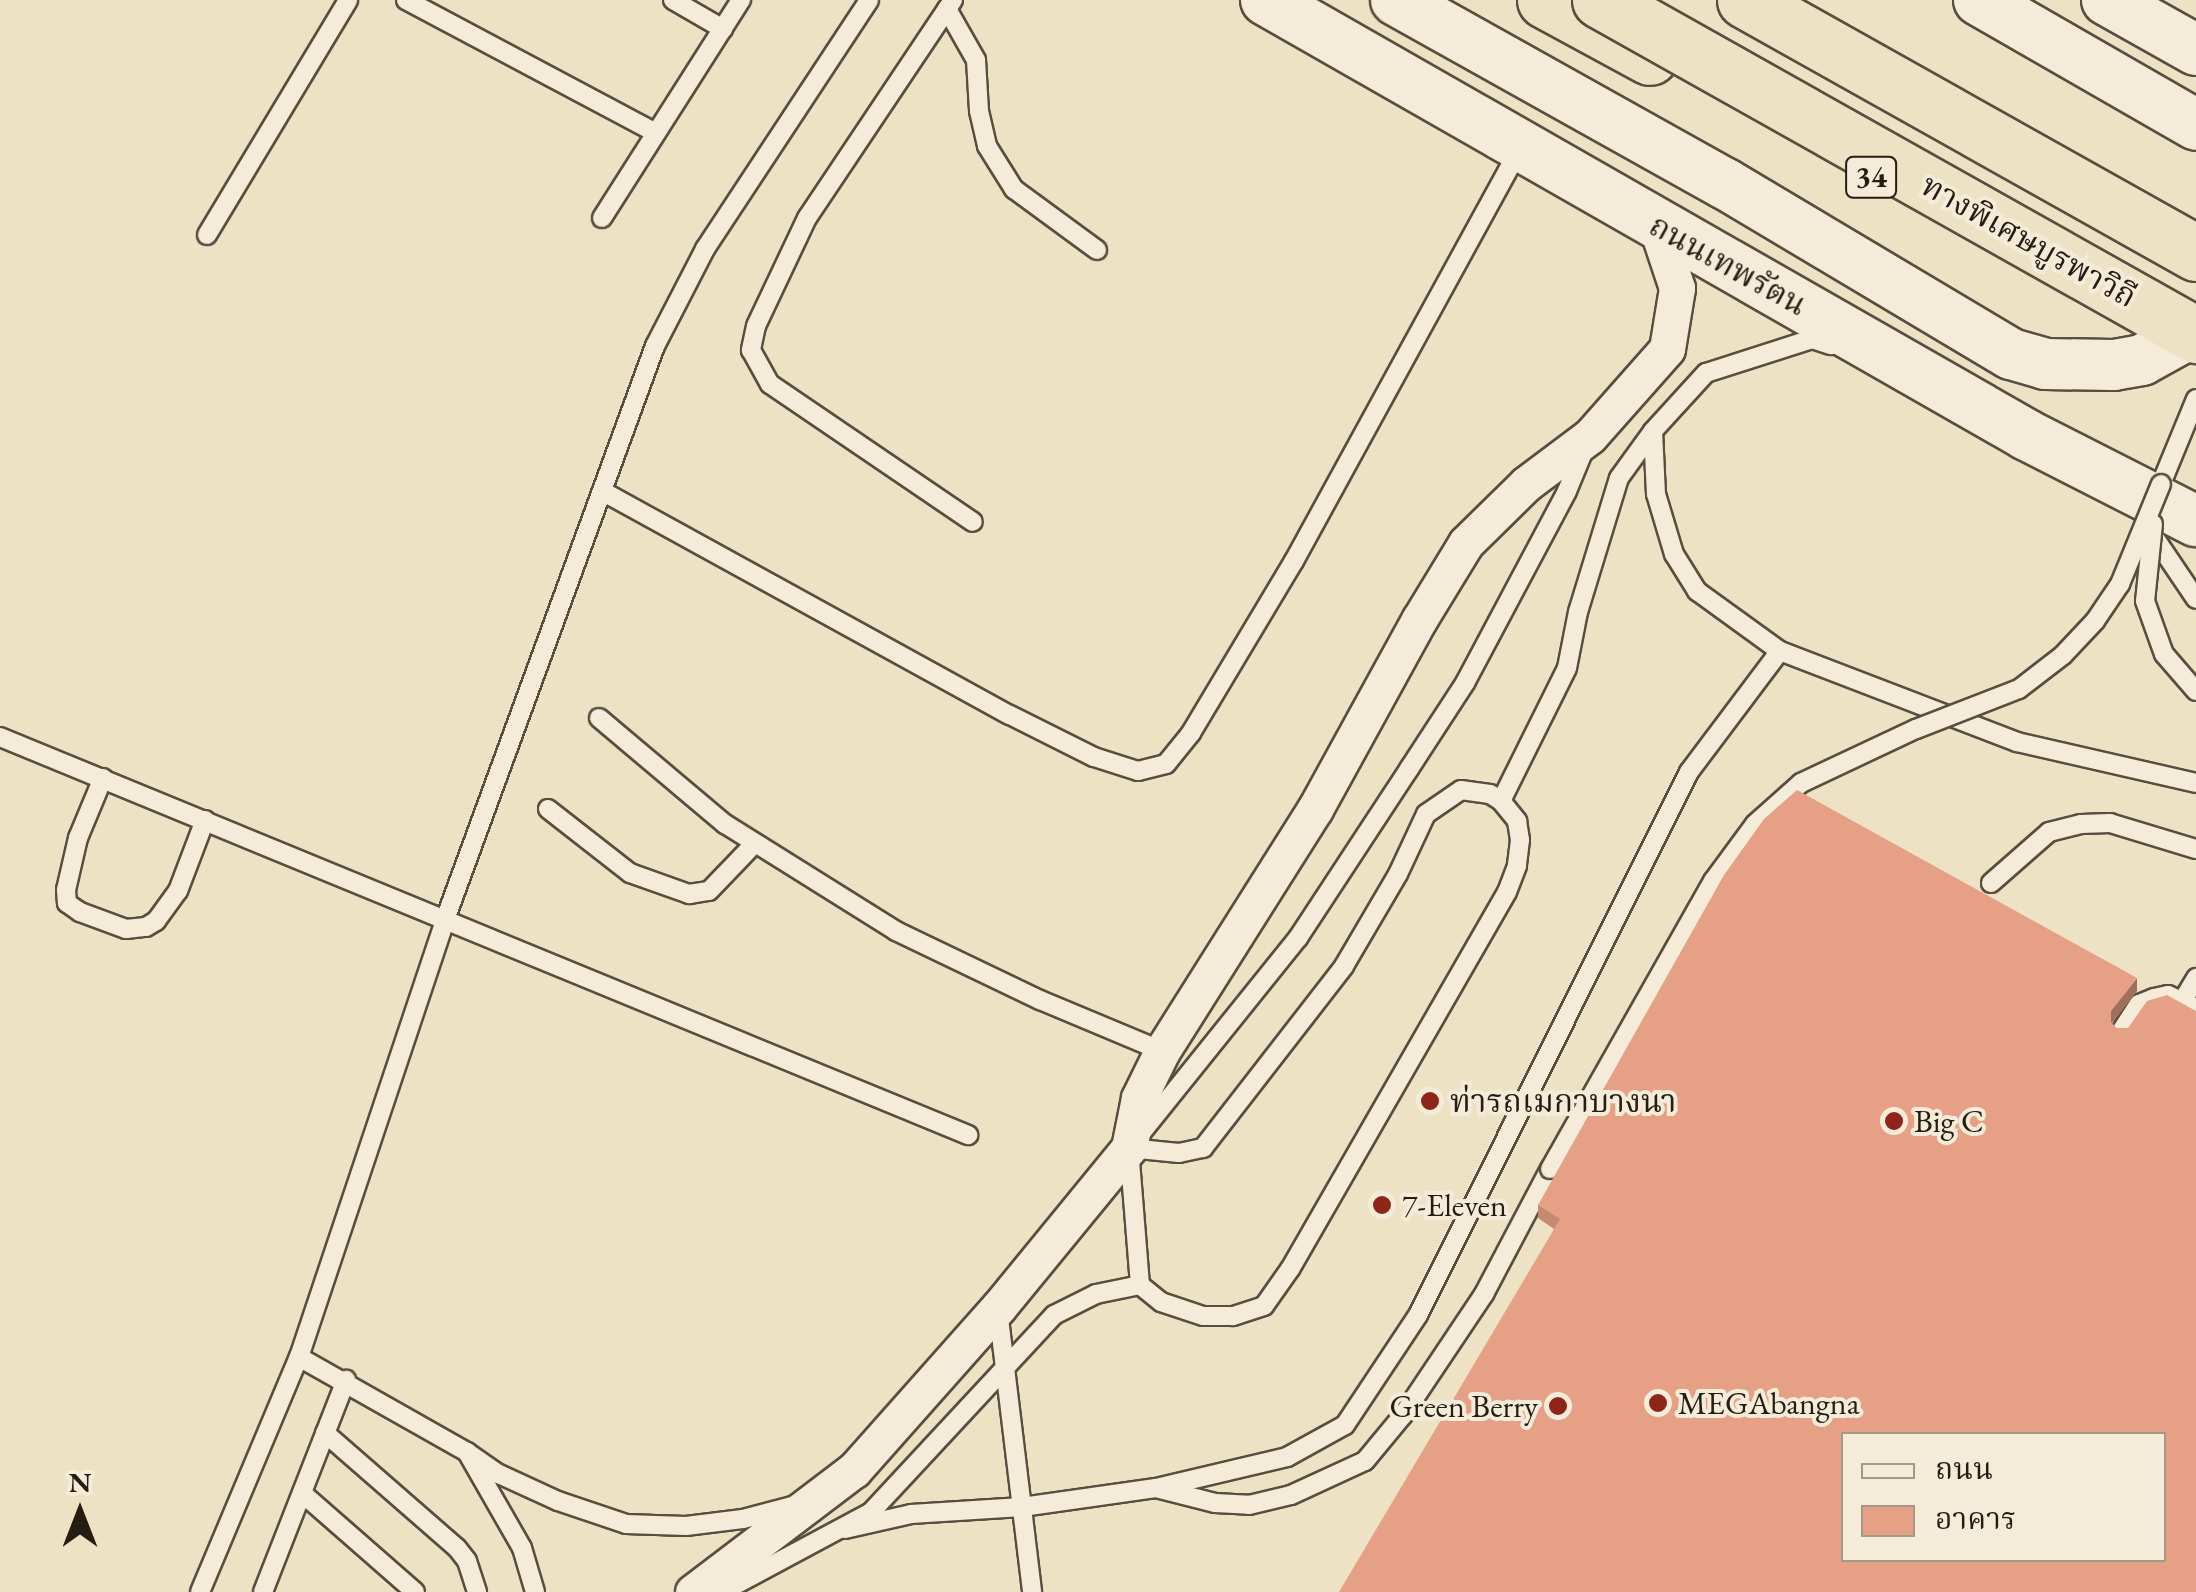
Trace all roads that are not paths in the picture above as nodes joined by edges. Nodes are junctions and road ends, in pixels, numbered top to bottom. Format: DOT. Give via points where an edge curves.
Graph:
graph roads {
  1 [pos="348,0"];
  2 [pos="406,0"];
  3 [pos="673,0"];
  4 [pos="741,0"];
  5 [pos="869,0"];
  6 [pos="1266,0"];
  7 [pos="1396,0"];
  8 [pos="1545,0"];
  9 [pos="1600,0"];
  10 [pos="1745,0"];
  11 [pos="1798,0"];
  12 [pos="1979,0"];
  13 [pos="2106,0"];
  14 [pos="950,5"];
  15 [pos="722,29"];
  16 [pos="2196,50"];
  17 [pos="2196,125"];
  18 [pos="656,133"];
  19 [pos="1521,148"];
  20 [pos="602,218"];
  21 [pos="2196,222"];
  22 [pos="1656,225"];
  23 [pos="207,235"];
  24 [pos="1097,250"];
  25 [pos="2196,253"];
  26 [pos="2196,332"];
  27 [pos="2196,357"];
  28 [pos="1913,367"];
  29 [pos="2196,399"];
  30 [pos="1653,430"];
  31 [pos="1590,436"];
  32 [pos="2137,483"];
  33 [pos="602,491"];
  34 [pos="2196,521"];
  35 [pos="973,522"];
  36 [pos="2196,600"];
  37 [pos="1780,651"];
  38 [pos="2196,690"];
  39 [pos="598,718"];
  40 [pos="0,737"];
  41 [pos="103,778"];
  42 [pos="2196,784"];
  43 [pos="1501,801"];
  44 [pos="548,808"];
  45 [pos="205,820"];
  46 [pos="755,843"];
  47 [pos="2196,848"];
  48 [pos="1990,883"];
  49 [pos="446,917"];
  50 [pos="2196,978"];
  51 [pos="2189,1004"];
  52 [pos="2122,1030"];
  53 [pos="1162,1051"];
  54 [pos="968,1135"];
  55 [pos="1129,1148"];
  56 [pos="1140,1285"];
  57 [pos="998,1308"];
  58 [pos="298,1357"];
  59 [pos="1005,1364"];
  60 [pos="346,1380"];
  61 [pos="325,1434"];
  62 [pos="467,1452"];
  63 [pos="1156,1488"];
  64 [pos="302,1494"];
  65 [pos="821,1497"];
  66 [pos="1022,1507"];
  67 [pos="846,1529"];
  68 [pos="270,1589"];
  69 [pos="200,1592"];
  70 [pos="415,1592"];
  71 [pos="477,1592"];
  72 [pos="536,1592"];
  73 [pos="693,1592"];
  74 [pos="722,1592"];
  75 [pos="1032,1592"];
  1 -- 23 [label="lane"];
  2 -- 18 [label="lane"];
  3 -- 15 [label="lane"];
  4 -- 15 [label="lane"];
  5 -- 33 [label="lane" via="705,249 655,346"];
  6 -- 19 [label="main road, ถนนเทพรัตน"];
  7 -- 26 [label="main road, bridge" via="1724,182 2011,354 2045,364 2114,366 2142,360"];
  8 -- 27 [label="highway, 34"];
  9 -- 26 [label="highway, ทางพิเศษบูรพาวิถี, bridge"];
  10 -- 25 [label="highway"];
  11 -- 21 [label="highway"];
  12 -- 17 [label="main road"];
  13 -- 16 [label="main road"];
  14 -- 24 [label="lane" via="976,60 987,146 1014,189"];
  14 -- 35 [label="lane" via="807,218 751,350 770,384"];
  15 -- 18 [label="lane"];
  18 -- 20 [label="lane"];
  19 -- 22 [label="main road, ถนนเทพรัตน"];
  19 -- 33 [label="lane" via="1294,561 1166,764 1138,771 1094,756"];
  22 -- 28 [label="main road, ถนนเทพรัตน"];
  22 -- 31 [label="street" via="1677,288 1667,349"];
  28 -- 30 [label="lane" via="1812,340 1706,373"];
  28 -- 32 [label="main road, ถนนเทพรัตน"];
  29 -- 32 [label="lane"];
  30 -- 37 [label="lane" via="1656,494 1674,554 1697,591"];
  30 -- 43 [label="lane" via="1619,478 1566,668"];
  31 -- 53 [label="street" via="1526,484 1466,543 1315,808"];
  31 -- 55 [label="lane" via="1465,683 1298,938"];
  32 -- 34 [label="main road, ถนนเทพรัตน"];
  32 -- 36 [label="lane"];
  32 -- 38 [label="lane, bridge" via="2145,601 2164,654"];
  32 -- 63 [label="lane, bridge" via="2120,584 2063,655 2019,689 1801,782 1755,824 1713,881 1484,1294 1403,1415 1364,1460 1291,1495 1250,1505"];
  33 -- 49 [label="lane"];
  37 -- 42 [label="lane" via="2017,742"];
  37 -- 63 [label="lane" via="1690,772 1418,1314 1345,1426 1287,1457"];
  39 -- 46 [label="lane"];
  40 -- 41 [label="lane"];
  41 -- 45 [label="lane"];
  41 -- 45 [label="lane" via="66,890 67,902 80,912 126,928 156,921 178,891"];
  43 -- 55 [label="lane" via="1462,790 1426,814 1344,966 1203,1148"];
  43 -- 56 [label="lane" via="1517,821 1520,840 1507,892 1264,1306 1204,1316 1162,1302"];
  44 -- 46 [label="lane" via="630,873 689,894 709,891"];
  45 -- 49 [label="lane"];
  46 -- 53 [label="lane" via="896,931"];
  47 -- 48 [label="lane" via="2110,823 2081,824 2049,832"];
  49 -- 54 [label="lane"];
  49 -- 58 [label="lane"];
  50 -- 51 [label="lane"];
  51 -- 52 [label="lane" via="2168,995 2139,1004"];
  53 -- 55 [label="street" via="1139,1098"];
  55 -- 56 [label="lane"];
  55 -- 57 [label="street"];
  56 -- 59 [label="lane" via="1096,1294 1054,1314"];
  57 -- 59 [label="lane"];
  57 -- 65 [label="street" via="878,1444"];
  58 -- 60 [label="lane"];
  58 -- 69 [label="lane"];
  59 -- 66 [label="lane"];
  59 -- 67 [label="lane" via="892,1494"];
  60 -- 61 [label="lane"];
  60 -- 62 [label="lane"];
  61 -- 64 [label="lane"];
  61 -- 71 [label="lane" via="458,1548"];
  62 -- 65 [label="lane" via="558,1501 626,1524 743,1520"];
  62 -- 72 [label="lane" via="522,1548"];
  63 -- 66 [label="lane"];
  64 -- 68 [label="lane"];
  64 -- 70 [label="lane"];
  65 -- 73 [label="street"];
  66 -- 67 [label="lane" via="911,1514"];
  66 -- 75 [label="lane"];
  67 -- 74 [label="lane"];
}
